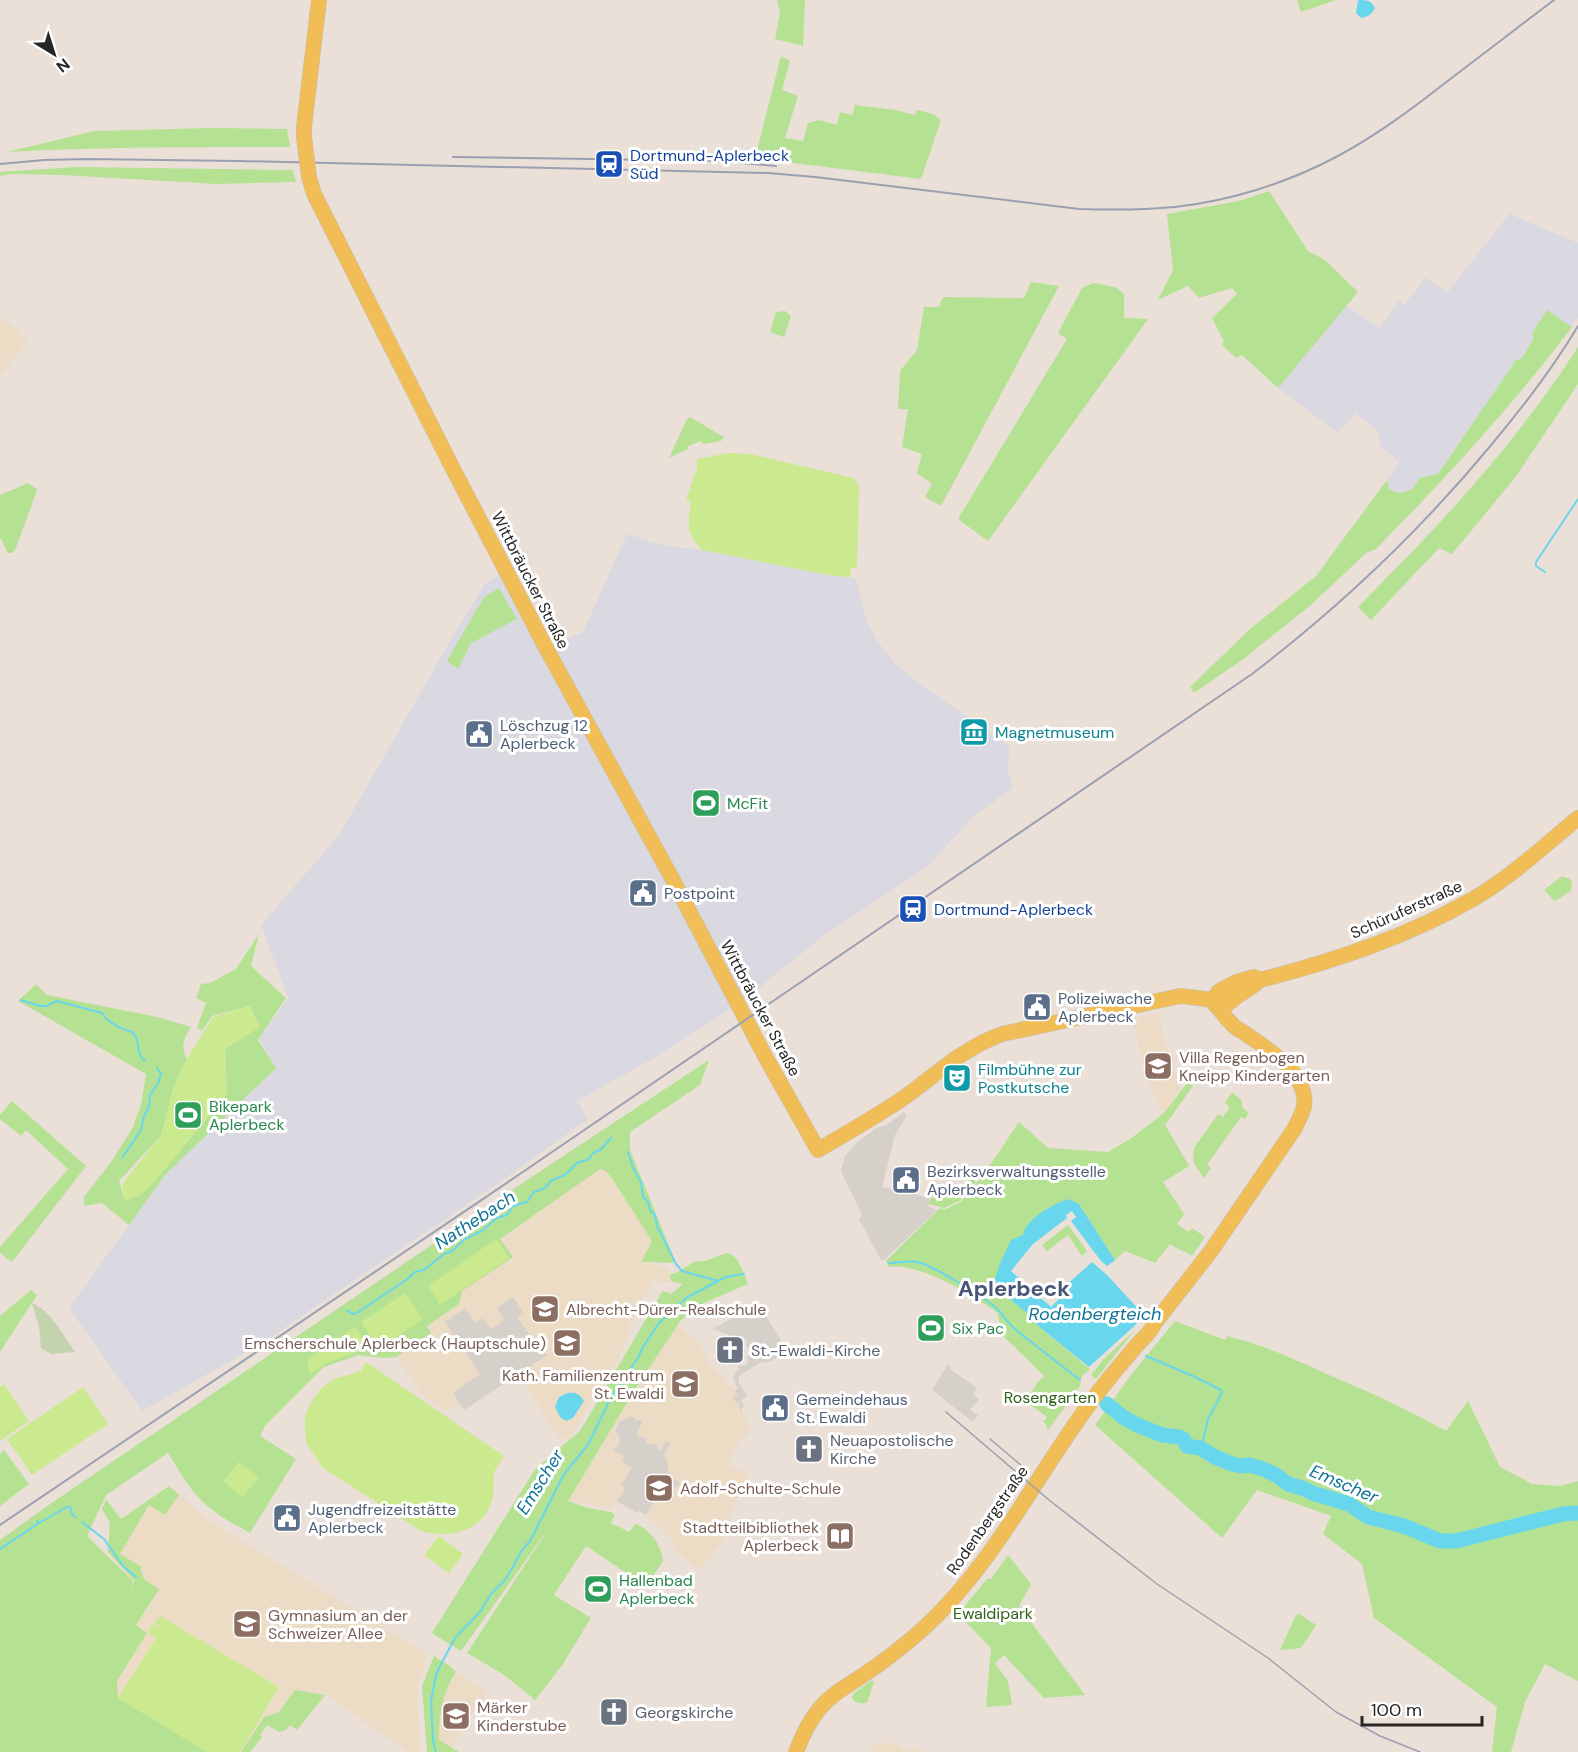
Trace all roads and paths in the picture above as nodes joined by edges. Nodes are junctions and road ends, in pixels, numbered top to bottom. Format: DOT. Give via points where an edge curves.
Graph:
graph roads {
  1 [pos="319,0"];
  2 [pos="1578,818"];
  3 [pos="1223,998"];
  4 [pos="818,1150"];
  5 [pos="796,1752"];
  1 -- 4 [label="main road, Wittbräucker Straße, bridge" via="304,127 314,194 536,629"];
  2 -- 3 [label="main road, Schüruferstraße" via="1474,899 1381,943 1336,959 1260,980 1254,977"];
  3 -- 4 [label="main road, Schüruferstraße" via="1210,989 1197,989 1002,1034 965,1051 885,1110"];
  3 -- 5 [label="main road, Rodenbergstraße" via="1244,1032 1290,1067 1301,1085 1304,1107 1295,1128 1151,1331 1090,1403 993,1548 924,1628 820,1708"];
}
